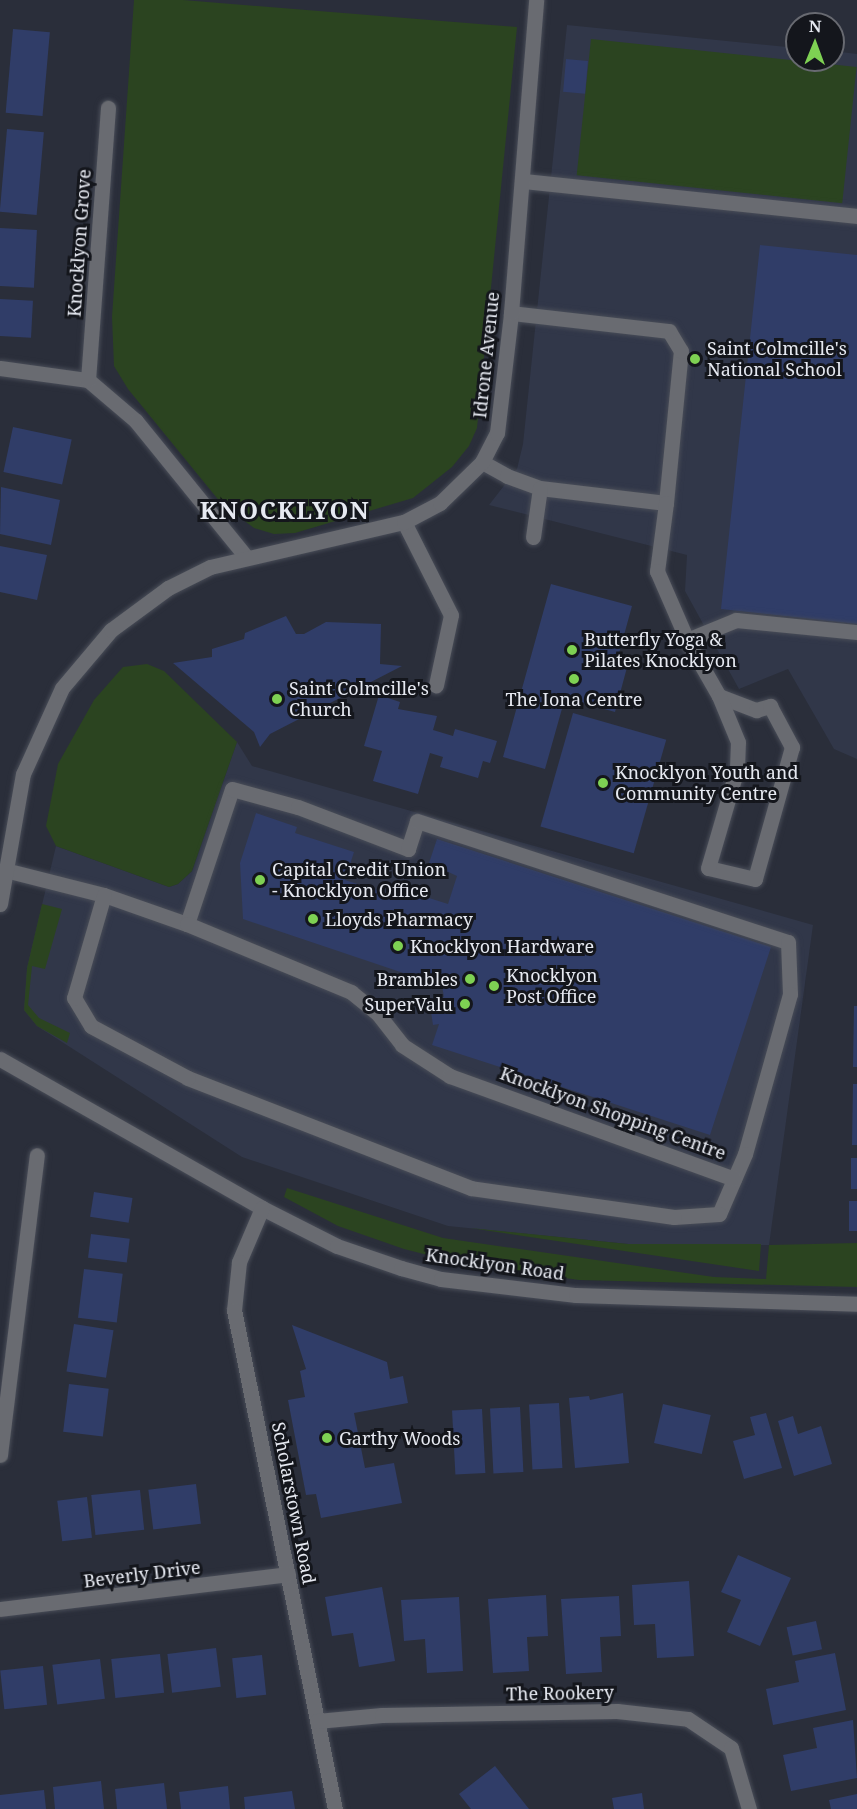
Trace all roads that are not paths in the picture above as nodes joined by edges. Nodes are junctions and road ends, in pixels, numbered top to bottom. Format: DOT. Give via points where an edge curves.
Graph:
graph roads {
  1 [pos="536,0"];
  2 [pos="108,108"];
  3 [pos="524,181"];
  4 [pos="857,216"];
  5 [pos="511,314"];
  6 [pos="0,368"];
  7 [pos="88,380"];
  8 [pos="482,462"];
  9 [pos="540,488"];
  10 [pos="666,503"];
  11 [pos="404,522"];
  12 [pos="533,537"];
  13 [pos="246,557"];
  14 [pos="857,632"];
  15 [pos="687,640"];
  16 [pos="436,685"];
  17 [pos="719,696"];
  18 [pos="5,870"];
  19 [pos="104,895"];
  20 [pos="0,904"];
  21 [pos="187,924"];
  22 [pos="0,1059"];
  23 [pos="37,1155"];
  24 [pos="734,1179"];
  25 [pos="262,1208"];
  26 [pos="857,1304"];
  27 [pos="0,1455"];
  28 [pos="288,1575"];
  29 [pos="0,1609"];
  30 [pos="317,1721"];
  31 [pos="335,1809"];
  32 [pos="749,1809"];
  1 -- 3 [label="street, Idrone Avenue"];
  2 -- 7 [label="street, Knocklyon Grove"];
  3 -- 4 [label="street"];
  3 -- 5 [label="street, Idrone Avenue"];
  5 -- 8 [label="street, Idrone Avenue" via="497,433"];
  5 -- 10 [label="street" via="669,331 681,351"];
  6 -- 7 [label="street"];
  7 -- 13 [label="street" via="136,421"];
  8 -- 9 [label="street"];
  8 -- 11 [label="street, Idrone Avenue" via="440,503"];
  9 -- 10 [label="street"];
  9 -- 12 [label="street"];
  10 -- 15 [label="street" via="657,571"];
  11 -- 13 [label="street, Idrone Avenue"];
  11 -- 16 [label="street" via="451,615"];
  13 -- 18 [label="street, Idrone Avenue" via="210,567 168,588 111,630 62,688 23,774"];
  14 -- 15 [label="street" via="736,620"];
  15 -- 17 [label="street"];
  17 -- 17 [label="street" via="756,710 770,706 792,747 755,879 708,868 737,769 738,742"];
  18 -- 19 [label="street, Knocklyon Shopping Centre"];
  18 -- 20 [label="street, Idrone Avenue"];
  19 -- 21 [label="street, Knocklyon Shopping Centre"];
  19 -- 24 [label="street, Knocklyon Shopping Centre" via="74,998 91,1026 188,1078 471,1188 674,1216 718,1215"];
  21 -- 24 [label="street, Knocklyon Shopping Centre" via="351,992 378,1014 402,1045 450,1076"];
  21 -- 24 [label="street" via="232,789 298,807 408,849 417,821 788,942 790,994"];
  22 -- 25 [label="street, Knocklyon Road"];
  23 -- 27 [label="street"];
  25 -- 26 [label="street, Knocklyon Road" via="337,1246 441,1279 576,1295"];
  25 -- 28 [label="street, Scholarstown Road" via="238,1262 234,1302"];
  28 -- 29 [label="street, Beverly Drive"];
  28 -- 30 [label="street, Scholarstown Road"];
  30 -- 31 [label="street, Scholarstown Road"];
  30 -- 32 [label="street, The Rookery" via="382,1715 617,1711 688,1719 731,1748"];
}
